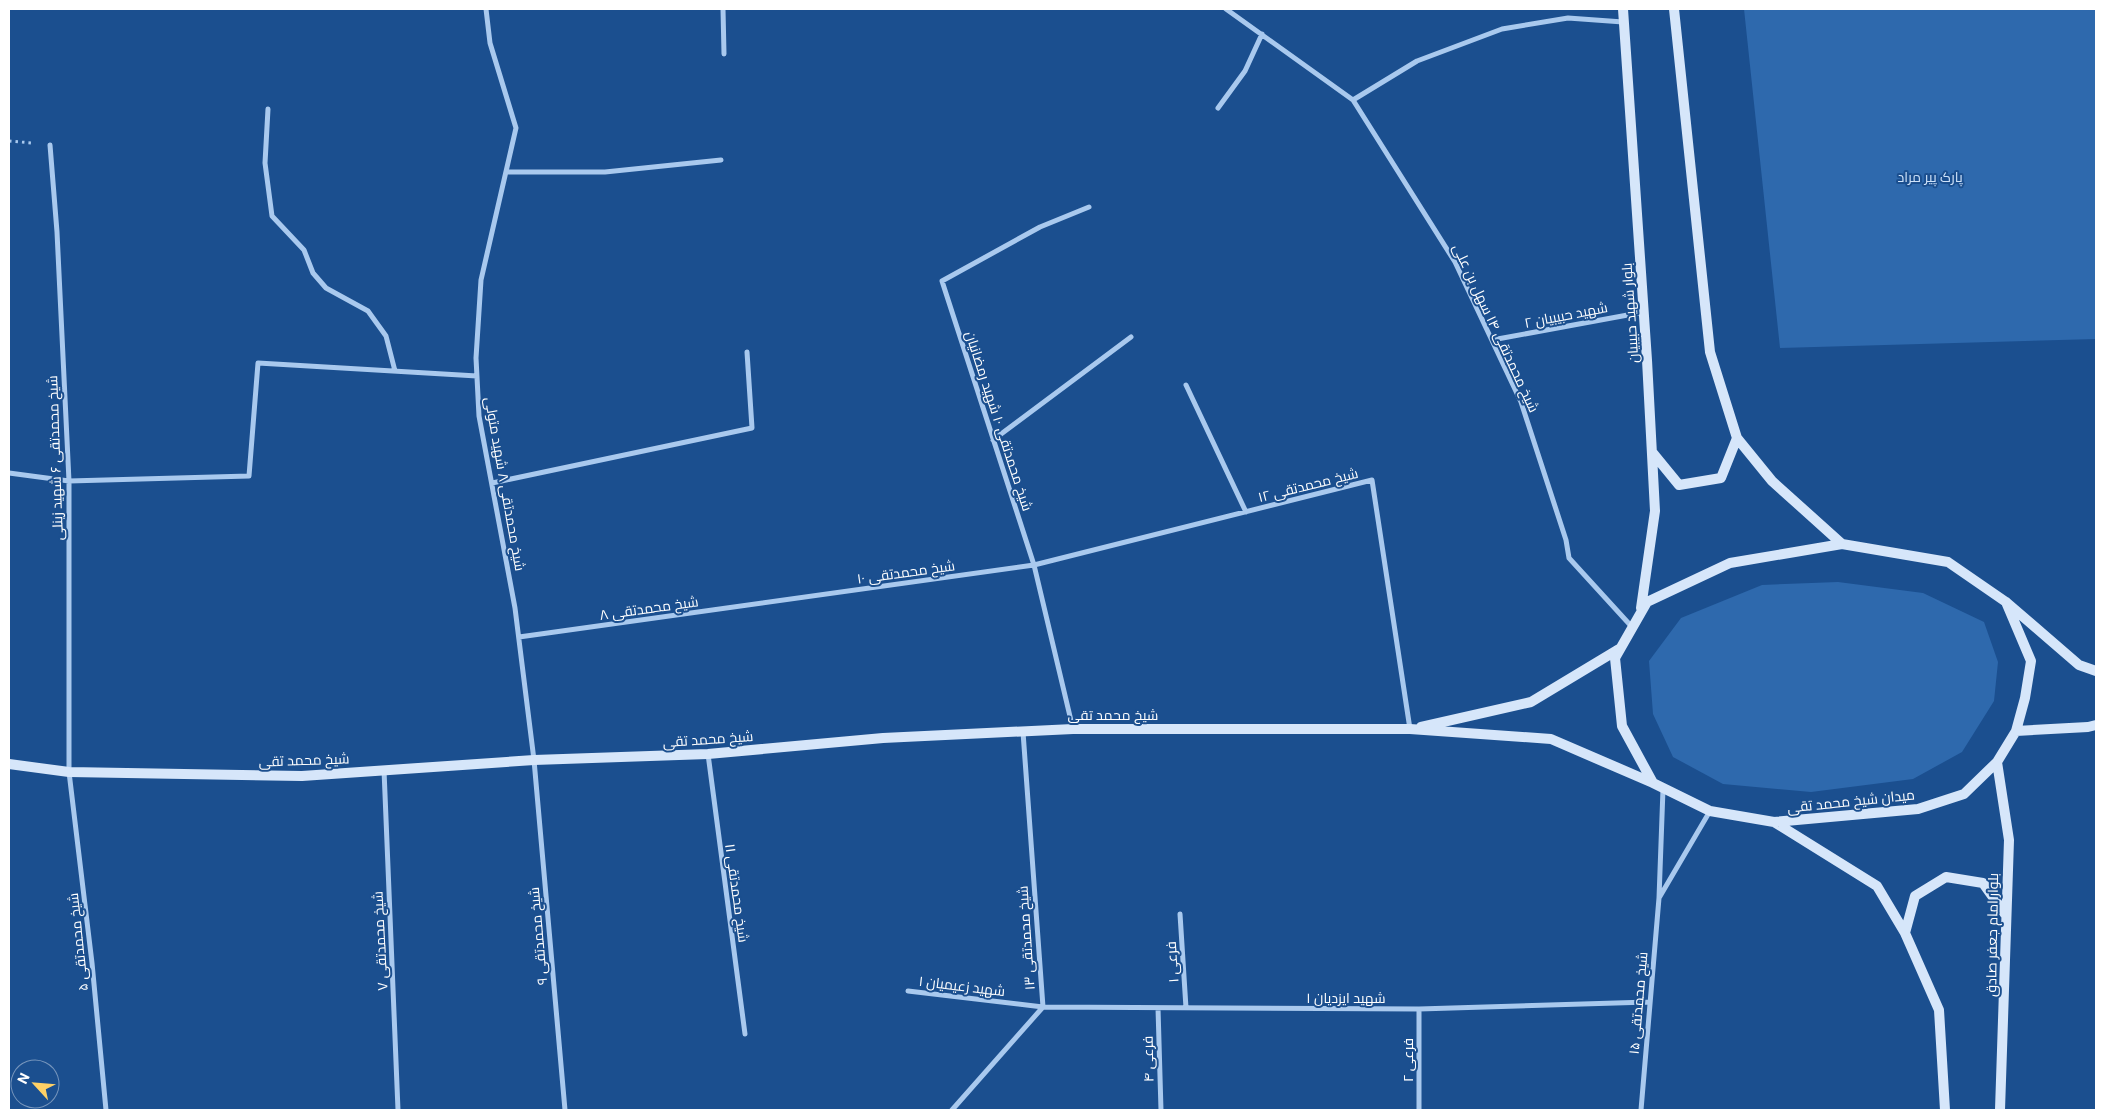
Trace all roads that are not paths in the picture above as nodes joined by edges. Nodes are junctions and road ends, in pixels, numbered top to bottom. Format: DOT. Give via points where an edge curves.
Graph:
graph roads {
  1 [pos="486,9"];
  2 [pos="723,9"];
  3 [pos="1226,9"];
  4 [pos="1623,9"];
  5 [pos="1674,9"];
  6 [pos="1623,22"];
  7 [pos="1262,34"];
  8 [pos="724,54"];
  9 [pos="1353,100"];
  10 [pos="1218,108"];
  11 [pos="268,109"];
  12 [pos="50,145"];
  13 [pos="722,160"];
  14 [pos="507,172"];
  15 [pos="1089,208"];
  16 [pos="1644,312"];
  17 [pos="1131,337"];
  18 [pos="1492,340"];
  19 [pos="747,352"];
  20 [pos="395,371"];
  21 [pos="477,376"];
  22 [pos="1186,386"];
  23 [pos="1737,438"];
  24 [pos="994,440"];
  25 [pos="1652,452"];
  26 [pos="9,474"];
  27 [pos="68,481"];
  28 [pos="492,483"];
  29 [pos="1246,512"];
  30 [pos="1842,544"];
  31 [pos="1034,565"];
  32 [pos="782,601"];
  33 [pos="2006,602"];
  34 [pos="1640,615"];
  35 [pos="1632,628"];
  36 [pos="519,637"];
  37 [pos="1620,649"];
  38 [pos="2096,671"];
  39 [pos="2096,725"];
  40 [pos="1073,729"];
  41 [pos="1410,729"];
  42 [pos="1023,731"];
  43 [pos="2016,731"];
  44 [pos="708,754"];
  45 [pos="534,760"];
  46 [pos="1996,762"];
  47 [pos="9,764"];
  48 [pos="384,770"];
  49 [pos="69,772"];
  50 [pos="1658,786"];
  51 [pos="1710,811"];
  52 [pos="1774,822"];
  53 [pos="1658,898"];
  54 [pos="1180,914"];
  55 [pos="2005,914"];
  56 [pos="1905,933"];
  57 [pos="908,991"];
  58 [pos="1649,1002"];
  59 [pos="1042,1007"];
  60 [pos="1158,1008"];
  61 [pos="1186,1008"];
  62 [pos="1419,1009"];
  63 [pos="744,1034"];
  64 [pos="106,1110"];
  65 [pos="398,1110"];
  66 [pos="565,1110"];
  67 [pos="952,1110"];
  68 [pos="1161,1110"];
  69 [pos="1419,1110"];
  70 [pos="1641,1110"];
  71 [pos="1945,1110"];
  72 [pos="2000,1110"];
  1 -- 14 [label="street, شیخ محمدتقی ۸ شهید متولی" via="490,42 516,128"];
  2 -- 8 [label="street"];
  3 -- 7 [label="street, شیخ محمدتقی ۱۴ سهل بن علی"];
  4 -- 6 [label="main road, بلوار شهید حبیبیان"];
  5 -- 23 [label="main road" via="1710,352"];
  6 -- 9 [label="street" via="1568,18 1502,29 1417,61"];
  6 -- 16 [label="main road, بلوار شهید حبیبیان"];
  7 -- 9 [label="street, شیخ محمدتقی ۱۴ سهل بن علی"];
  7 -- 10 [label="street" via="1245,71"];
  9 -- 18 [label="street, شیخ محمدتقی ۱۴ سهل بن علی" via="1455,262"];
  11 -- 20 [label="street" via="265,163 272,216 304,250 313,273 326,288 368,311 386,336"];
  12 -- 27 [label="street, شیخ محمدتقی ۶ شهید زینلی"];
  13 -- 14 [label="street" via="605,172"];
  14 -- 21 [label="street, شیخ محمدتقی ۸ شهید متولی" via="481,280"];
  15 -- 24 [label="street, شیخ محمدتقی ۱۰ شهید رمضانیان" via="1040,227 942,281"];
  16 -- 18 [label="street, شهید حبیبیان ۲"];
  16 -- 25 [label="main road, بلوار شهید حبیبیان"];
  17 -- 24 [label="street"];
  18 -- 35 [label="street, شیخ محمدتقی ۱۴ سهل بن علی" via="1521,402 1569,558"];
  19 -- 28 [label="street" via="752,428"];
  20 -- 21 [label="street"];
  20 -- 27 [label="street" via="258,363 249,476"];
  21 -- 28 [label="street, شیخ محمدتقی ۸ شهید متولی" via="480,416"];
  22 -- 29 [label="street"];
  23 -- 25 [label="main road" via="1721,478 1679,485"];
  23 -- 30 [label="main road" via="1772,481"];
  24 -- 31 [label="street, شیخ محمدتقی ۱۰ شهید رمضانیان"];
  25 -- 34 [label="main road, بلوار شهید حبیبیان" via="1655,511"];
  26 -- 27 [label="street"];
  27 -- 49 [label="street, شیخ محمدتقی ۶ شهید زینلی"];
  28 -- 36 [label="street, شیخ محمدتقی ۸ شهید متولی"];
  29 -- 31 [label="street, شیخ محمدتقی ۱۲"];
  29 -- 41 [label="street, شیخ محمدتقی ۱۲" via="1372,480"];
  30 -- 33 [label="main road" via="1948,562"];
  30 -- 34 [label="main road" via="1730,563 1647,602"];
  31 -- 32 [label="street, شیخ محمدتقی ۱۰"];
  31 -- 40 [label="street, شیخ محمدتقی ۱۰ شهید رمضانیان"];
  32 -- 36 [label="street, شیخ محمدتقی ۸"];
  33 -- 38 [label="main road" via="2079,664"];
  33 -- 43 [label="main road, میدان شیخ محمد تقی" via="2031,661"];
  34 -- 35 [label="main road"];
  35 -- 37 [label="main road"];
  36 -- 45 [label="street, شیخ محمدتقی ۸ شهید متولی"];
  37 -- 41 [label="main road" via="1531,702"];
  37 -- 50 [label="main road" via="1615,658 1622,726"];
  39 -- 43 [label="main road"];
  40 -- 41 [label="main road, شیخ محمد تقی"];
  40 -- 42 [label="main road, شیخ محمد تقی"];
  41 -- 50 [label="main road, میدان شیخ محمد تقی" via="1551,739"];
  42 -- 44 [label="main road, شیخ محمد تقی" via="883,738"];
  42 -- 59 [label="street, شیخ محمدتقی ۱۳"];
  43 -- 46 [label="main road, میدان شیخ محمد تقی"];
  44 -- 45 [label="main road, شیخ محمد تقی"];
  44 -- 63 [label="street, شیخ محمدتقی ۱۱"];
  45 -- 48 [label="main road, شیخ محمد تقی"];
  45 -- 66 [label="street, شیخ محمدتقی ۹"];
  46 -- 52 [label="main road, میدان شیخ محمد تقی" via="1964,794 1918,809"];
  46 -- 55 [label="main road, بلوار امام جعفر صادق" via="2009,840"];
  47 -- 49 [label="main road, شیخ محمد تقی"];
  48 -- 49 [label="main road, شیخ محمد تقی" via="302,776"];
  48 -- 65 [label="street, شیخ محمدتقی ۷"];
  49 -- 64 [label="street, شیخ محمدتقی ۵"];
  50 -- 51 [label="main road, میدان شیخ محمد تقی"];
  50 -- 53 [label="street"];
  51 -- 52 [label="main road, میدان شیخ محمد تقی"];
  51 -- 53 [label="street"];
  52 -- 56 [label="main road" via="1877,886"];
  53 -- 58 [label="street, شیخ محمدتقی ۱۵"];
  54 -- 61 [label="street, فرعی ۱"];
  55 -- 56 [label="main road" via="1984,884 1946,877 1915,896"];
  55 -- 72 [label="main road, بلوار امام جعفر صادق"];
  56 -- 71 [label="main road" via="1939,1010"];
  57 -- 59 [label="street, شهید زعیمیان ۱"];
  58 -- 62 [label="street, شهید ایزدیان ۱"];
  58 -- 70 [label="street, شیخ محمدتقی ۱۵"];
  59 -- 60 [label="street, شهید ایزدیان ۱"];
  59 -- 67 [label="street, شیخ محمدتقی ۱۳"];
  60 -- 61 [label="street, شهید ایزدیان ۱"];
  60 -- 68 [label="street, فرعی ۴"];
  61 -- 62 [label="street, شهید ایزدیان ۱"];
  62 -- 69 [label="street, فرعی ۲"];
}
